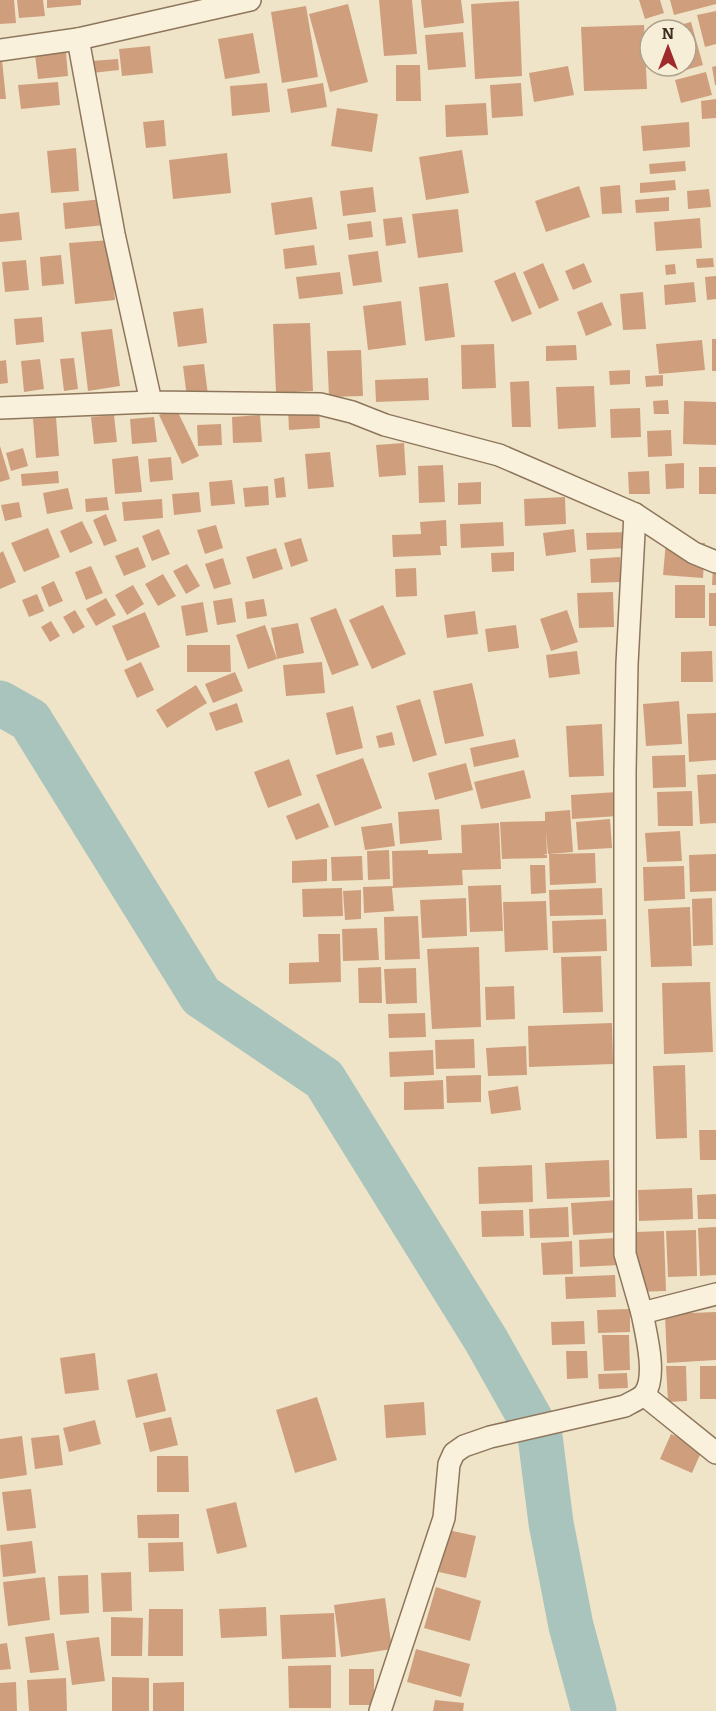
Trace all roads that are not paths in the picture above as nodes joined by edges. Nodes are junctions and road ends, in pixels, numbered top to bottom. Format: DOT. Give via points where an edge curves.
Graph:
graph roads {
  1 [pos="250,0"];
  2 [pos="78,39"];
  3 [pos="0,50"];
  4 [pos="151,402"];
  5 [pos="0,408"];
  6 [pos="635,514"];
  7 [pos="716,562"];
  8 [pos="716,1294"];
  9 [pos="642,1313"];
  10 [pos="644,1395"];
  11 [pos="716,1453"];
  12 [pos="381,1711"];
  1 -- 2 [label="street"];
  2 -- 3 [label="street"];
  2 -- 4 [label="street" via="114,234"];
  4 -- 5 [label="street"];
  4 -- 6 [label="street" via="320,404 499,455"];
  6 -- 7 [label="street" via="694,553"];
  6 -- 9 [label="street" via="625,772 625,1254"];
  8 -- 9 [label="street"];
  9 -- 10 [label="street" via="650,1381"];
  10 -- 11 [label="street"];
  10 -- 12 [label="street" via="625,1406 490,1437 454,1453 449,1464 444,1518"];
}
